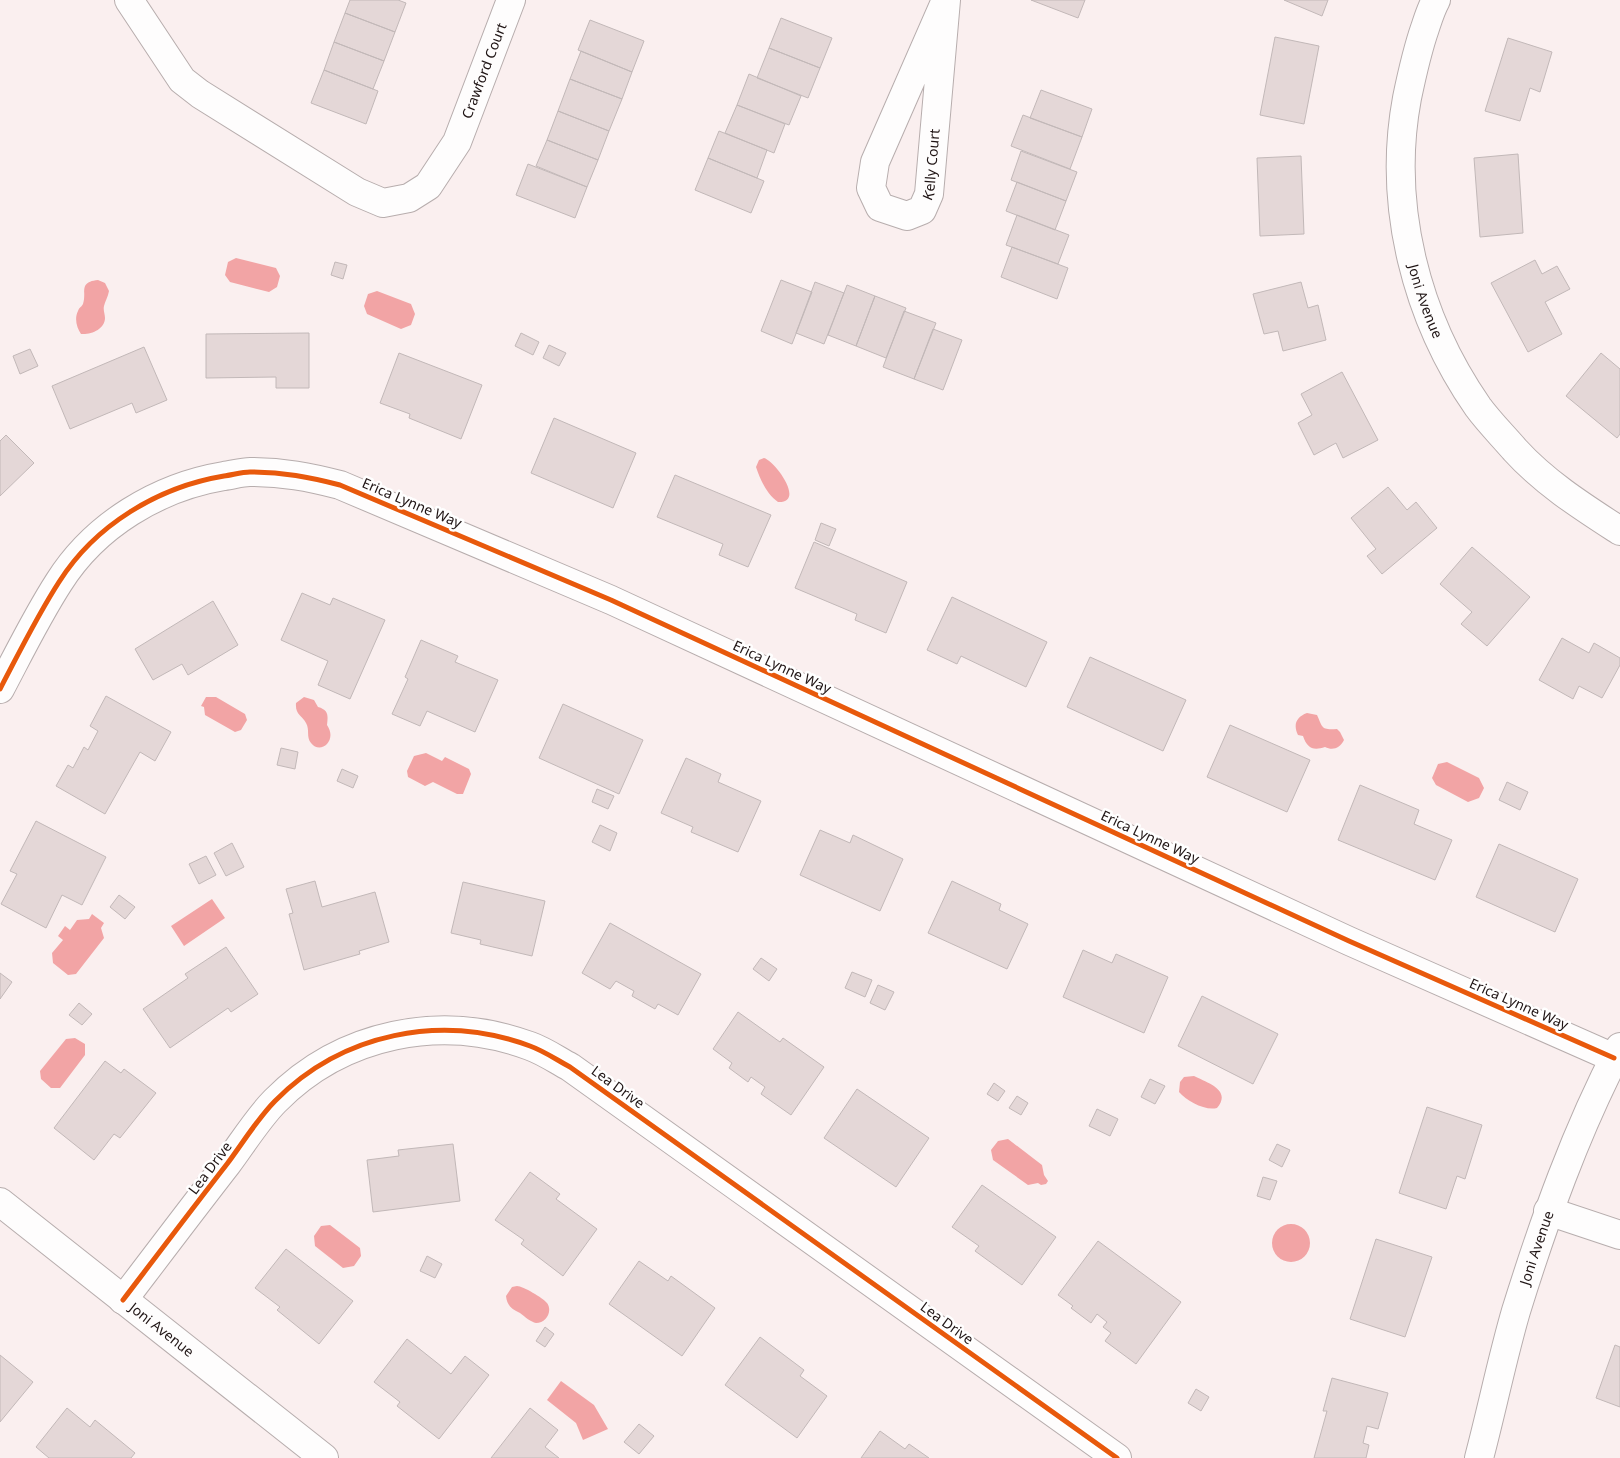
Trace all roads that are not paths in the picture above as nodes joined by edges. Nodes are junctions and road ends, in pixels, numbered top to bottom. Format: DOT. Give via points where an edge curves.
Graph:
graph roads {
  1 [pos="129,0"];
  2 [pos="511,0"];
  3 [pos="946,0"];
  4 [pos="1436,0"];
  5 [pos="1620,531"];
  6 [pos="0,689"];
  7 [pos="1617,1053"];
  8 [pos="0,1202"];
  9 [pos="1548,1211"];
  10 [pos="1620,1235"];
  11 [pos="123,1300"];
  12 [pos="324,1458"];
  13 [pos="1117,1458"];
  14 [pos="1479,1458"];
  1 -- 2 [label="street, Crawford Court" via="182,80 357,192 384,202 397,201 428,186 457,142"];
  3 -- 3 [label="street, Kelly Court" via="876,162 871,188 880,207 907,216 922,210 929,194"];
  4 -- 5 [label="street, Joni Avenue" via="1414,60 1402,123 1401,187 1408,244 1423,300 1445,352 1479,408 1516,451 1553,485"];
  6 -- 7 [label="street, Erica Lynne Way" via="59,581 86,548 121,517 162,494 202,480 248,472 295,474 322,480 611,600 1349,941"];
  7 -- 9 [label="street, Joni Avenue"];
  8 -- 11 [label="street, Joni Avenue"];
  9 -- 10 [label="street"];
  9 -- 14 [label="street, Joni Avenue" via="1516,1313"];
  11 -- 12 [label="street, Joni Avenue"];
  11 -- 13 [label="street, Lea Drive" via="274,1102 308,1072 351,1048 394,1035 439,1029 488,1034 531,1046 570,1067"];
}
